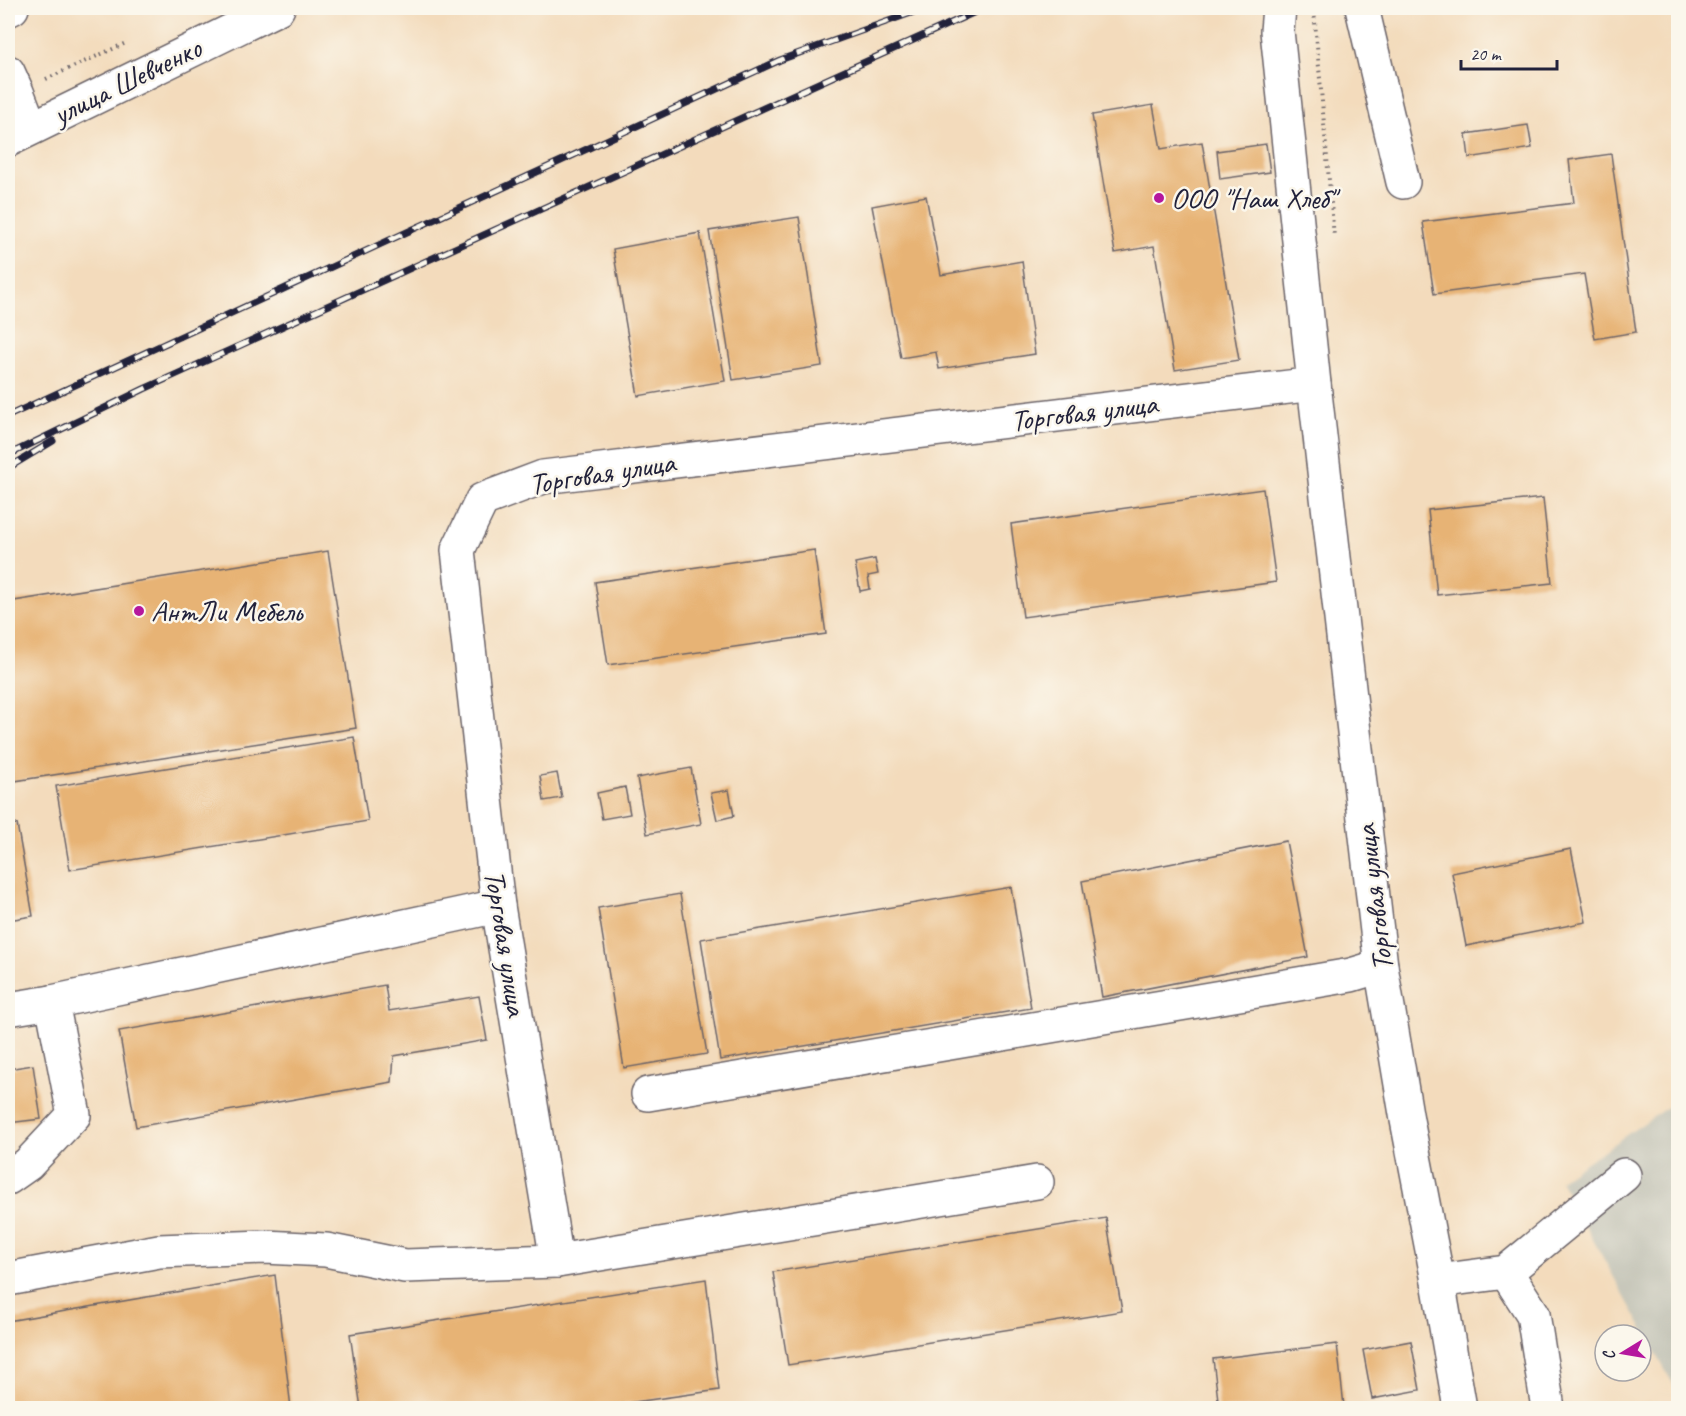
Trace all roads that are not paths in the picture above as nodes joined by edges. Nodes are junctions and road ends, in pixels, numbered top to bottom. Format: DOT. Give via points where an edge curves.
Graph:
graph roads {
  1 [pos="12,8"];
  2 [pos="278,8"];
  3 [pos="1279,8"];
  4 [pos="1362,8"];
  5 [pos="8,10"];
  6 [pos="12,82"];
  7 [pos="19,134"];
  8 [pos="1403,182"];
  9 [pos="1314,384"];
  10 [pos="498,906"];
  11 [pos="1381,966"];
  12 [pos="52,1002"];
  13 [pos="8,1008"];
  14 [pos="648,1094"];
  15 [pos="1624,1175"];
  16 [pos="8,1178"];
  17 [pos="1036,1182"];
  18 [pos="557,1262"];
  19 [pos="1506,1272"];
  20 [pos="8,1279"];
  21 [pos="1438,1281"];
  22 [pos="1460,1408"];
  23 [pos="1548,1408"];
  1 -- 5 [label="street"];
  2 -- 7 [label="street, улица Шевченко"];
  3 -- 9 [label="street, Торговая улица" via="1276,31"];
  4 -- 8 [label="street"];
  6 -- 7 [label="street"];
  9 -- 10 [label="street, Торговая улица" via="543,477 482,500 458,550"];
  9 -- 11 [label="street, Торговая улица"];
  10 -- 12 [label="street"];
  10 -- 18 [label="street, Торговая улица"];
  11 -- 14 [label="street" via="1339,977"];
  11 -- 21 [label="street, Торговая улица"];
  12 -- 13 [label="street"];
  12 -- 16 [label="street" via="74,1114 28,1164"];
  15 -- 19 [label="street"];
  17 -- 18 [label="street"];
  18 -- 20 [label="street" via="405,1266 326,1250 253,1248 159,1251"];
  19 -- 21 [label="street"];
  19 -- 23 [label="street" via="1533,1314"];
  21 -- 22 [label="street, Торговая улица"];
}
